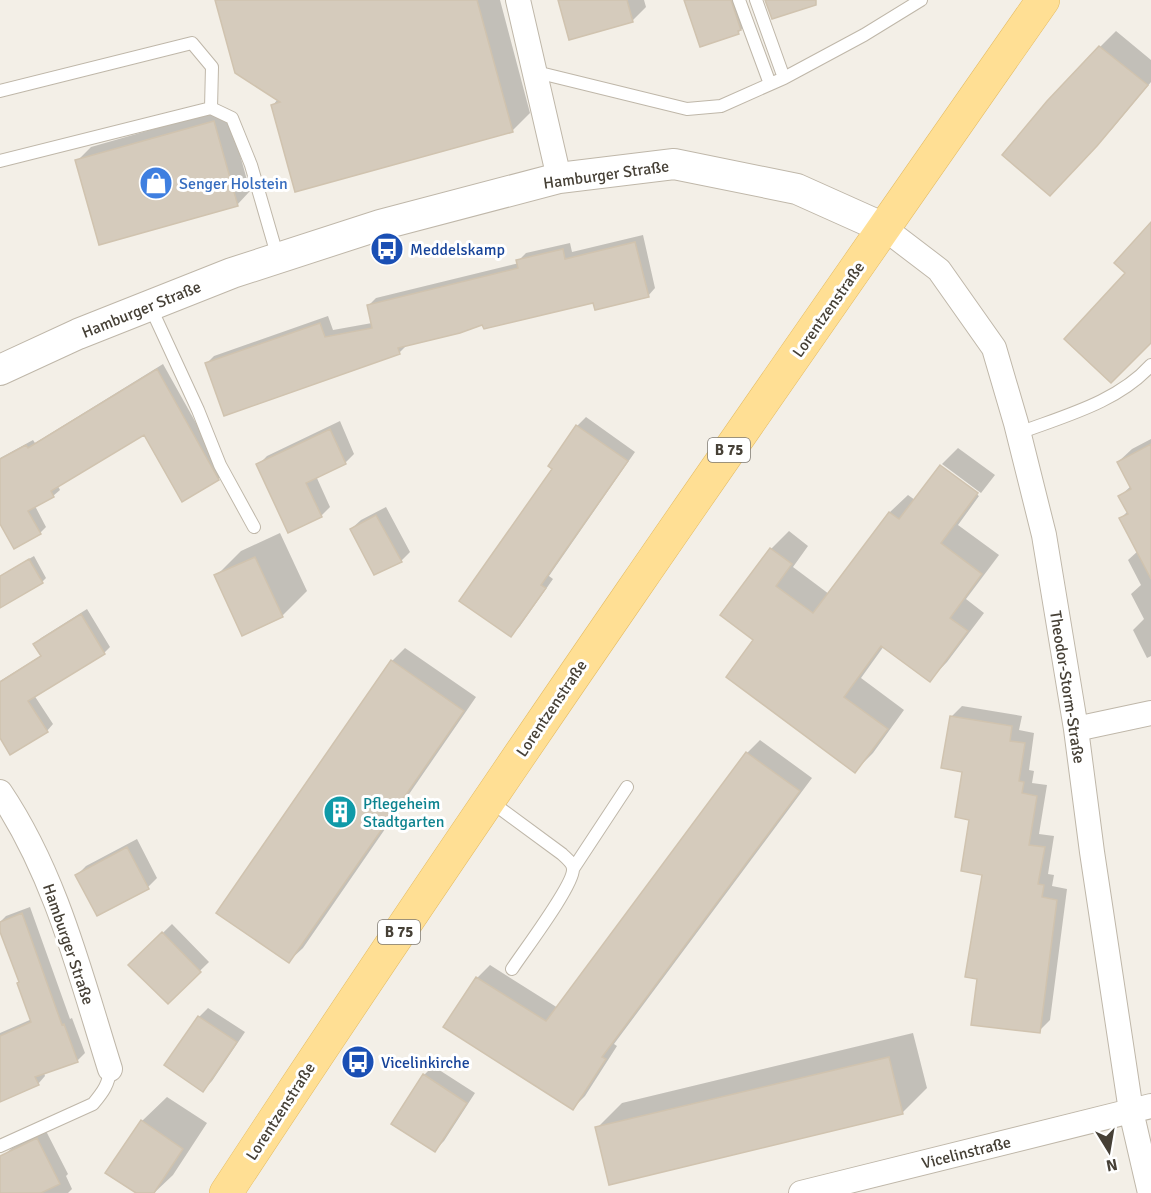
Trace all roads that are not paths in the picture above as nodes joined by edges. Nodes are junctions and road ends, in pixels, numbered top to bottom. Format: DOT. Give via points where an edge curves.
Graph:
graph roads {
  1 [pos="518,0"];
  2 [pos="739,0"];
  3 [pos="756,0"];
  4 [pos="921,0"];
  5 [pos="1043,0"];
  6 [pos="536,72"];
  7 [pos="784,78"];
  8 [pos="770,84"];
  9 [pos="0,91"];
  10 [pos="211,108"];
  11 [pos="0,160"];
  12 [pos="559,178"];
  13 [pos="884,228"];
  14 [pos="278,258"];
  15 [pos="150,306"];
  16 [pos="1151,365"];
  17 [pos="0,370"];
  18 [pos="1019,433"];
  19 [pos="254,527"];
  20 [pos="1151,713"];
  21 [pos="1076,729"];
  22 [pos="627,787"];
  23 [pos="0,792"];
  24 [pos="489,800"];
  25 [pos="573,869"];
  26 [pos="512,969"];
  27 [pos="110,1069"];
  28 [pos="1141,1109"];
  29 [pos="0,1146"];
  30 [pos="226,1193"];
  31 [pos="801,1193"];
  32 [pos="1150,1193"];
  1 -- 6 [label="street"];
  2 -- 8 [label="lane"];
  3 -- 7 [label="lane"];
  4 -- 7 [label="lane"];
  5 -- 13 [label="main road, B 75"];
  6 -- 8 [label="lane" via="687,109 721,106"];
  6 -- 12 [label="street"];
  7 -- 8 [label="lane"];
  9 -- 10 [label="lane" via="192,43 212,67"];
  10 -- 11 [label="lane"];
  10 -- 14 [label="lane" via="232,118 251,165"];
  12 -- 13 [label="street, Hamburger Straße" via="674,164 797,189"];
  12 -- 14 [label="street, Hamburger Straße" via="380,225"];
  13 -- 18 [label="street, Theodor-Storm-Straße" via="939,270 994,348"];
  13 -- 24 [label="main road, Lorentzenstraße / B 75"];
  14 -- 15 [label="street, Hamburger Straße"];
  15 -- 17 [label="street, Hamburger Straße"];
  15 -- 19 [label="lane" via="220,465"];
  16 -- 18 [label="lane" via="1138,380 1091,405"];
  18 -- 21 [label="street, Theodor-Storm-Straße" via="1044,534"];
  20 -- 21 [label="street"];
  21 -- 28 [label="street, Theodor-Storm-Straße" via="1092,852"];
  22 -- 25 [label="lane"];
  23 -- 27 [label="street, Hamburger Straße" via="16,815 53,892"];
  24 -- 25 [label="lane" via="562,854"];
  24 -- 30 [label="main road, Lorentzenstraße / B 75"];
  25 -- 26 [label="lane" via="568,885"];
  27 -- 29 [label="lane" via="109,1081 93,1104"];
  28 -- 31 [label="street, Vicelinstraße"];
  28 -- 32 [label="street, Theodor-Storm-Straße"];
}
